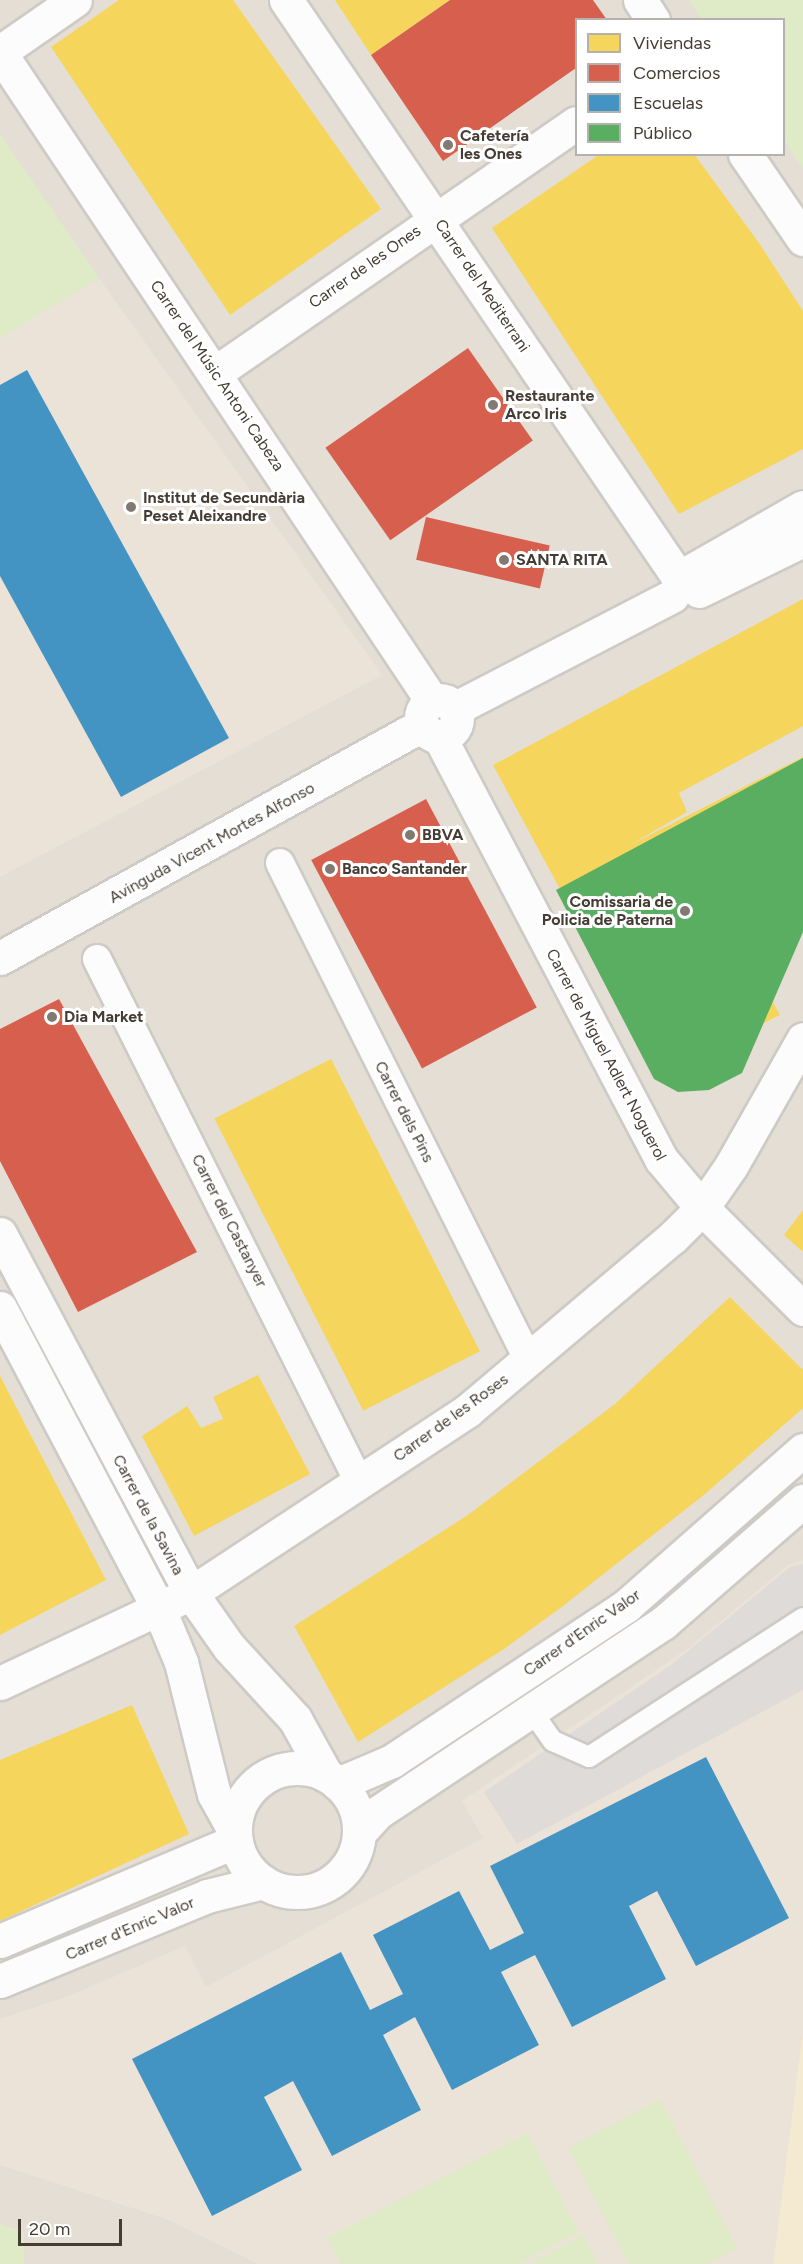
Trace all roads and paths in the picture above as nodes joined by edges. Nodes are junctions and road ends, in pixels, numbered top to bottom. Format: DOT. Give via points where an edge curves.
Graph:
graph roads {
  1 [pos="75,0"];
  2 [pos="286,0"];
  3 [pos="640,0"];
  4 [pos="652,18"];
  5 [pos="0,52"];
  6 [pos="575,124"];
  7 [pos="747,156"];
  8 [pos="435,218"];
  9 [pos="803,238"];
  10 [pos="215,373"];
  11 [pos="803,507"];
  12 [pos="803,540"];
  13 [pos="684,583"];
  14 [pos="437,718"];
  15 [pos="280,863"];
  16 [pos="0,958"];
  17 [pos="98,959"];
  18 [pos="803,1039"];
  19 [pos="702,1208"];
  20 [pos="0,1234"];
  21 [pos="0,1308"];
  22 [pos="803,1309"];
  23 [pos="529,1361"];
  24 [pos="803,1450"];
  25 [pos="360,1484"];
  26 [pos="803,1501"];
  27 [pos="191,1593"];
  28 [pos="159,1609"];
  29 [pos="803,1618"];
  30 [pos="0,1683"];
  31 [pos="531,1710"];
  32 [pos="332,1779"];
  33 [pos="359,1833"];
  34 [pos="236,1836"];
  35 [pos="262,1882"];
  36 [pos="0,1941"];
  37 [pos="0,1981"];
  1 -- 5 [label="street"];
  2 -- 8 [label="street, Carrer del Mediterrani"];
  3 -- 4 [label="street"];
  5 -- 10 [label="street, Carrer del Músic Antoni Cabeza"];
  6 -- 8 [label="street, Carrer de les Ones"];
  7 -- 9 [label="street"];
  8 -- 10 [label="street, Carrer de les Ones"];
  8 -- 13 [label="street, Carrer del Mediterrani"];
  10 -- 14 [label="street, Carrer del Músic Antoni Cabeza"];
  11 -- 13 [label="street, Avinguda Vicent Mortes Alfonso"];
  12 -- 13 [label="street, Avinguda Vicent Mortes Alfonso"];
  13 -- 14 [label="street, Avinguda Vicent Mortes Alfonso"];
  14 -- 16 [label="street, Avinguda Vicent Mortes Alfonso"];
  14 -- 19 [label="street, Carrer de Miguel Adlert Noguerol" via="661,1159"];
  15 -- 23 [label="street, Carrer dels Pins"];
  17 -- 25 [label="street, Carrer del Castanyer"];
  18 -- 19 [label="street, Carrer de les Roses" via="737,1156"];
  19 -- 22 [label="street, Carrer de Miguel Adlert Noguerol"];
  19 -- 23 [label="street, Carrer de les Roses" via="672,1239"];
  20 -- 27 [label="street, Carrer de la Savina"];
  21 -- 28 [label="street, Carrer de la Savina"];
  23 -- 25 [label="street, Carrer de les Roses" via="467,1411"];
  24 -- 32 [label="street, Carrer d'Enric Valor" via="626,1606 392,1761"];
  25 -- 27 [label="street, Carrer de les Roses"];
  26 -- 31 [label="street, Carrer d'Enric Valor" via="663,1623"];
  27 -- 28 [label="street, Carrer de les Roses"];
  27 -- 32 [label="street, Carrer de la Savina" via="229,1647 295,1719"];
  28 -- 30 [label="street, Carrer de les Roses"];
  28 -- 34 [label="street, Carrer de la Savina" via="181,1662 214,1794"];
  29 -- 31 [label="lane" via="589,1757 553,1741"];
  31 -- 33 [label="street, Carrer d'Enric Valor" via="377,1813"];
  32 -- 33 [label="street" via="350,1798"];
  32 -- 34 [label="street" via="291,1768 257,1782 237,1813"];
  33 -- 35 [label="street" via="346,1868 333,1881 298,1892"];
  34 -- 35 [label="street" via="241,1857"];
  34 -- 36 [label="street"];
  35 -- 37 [label="street, Carrer d'Enric Valor" via="207,1896"];
}
